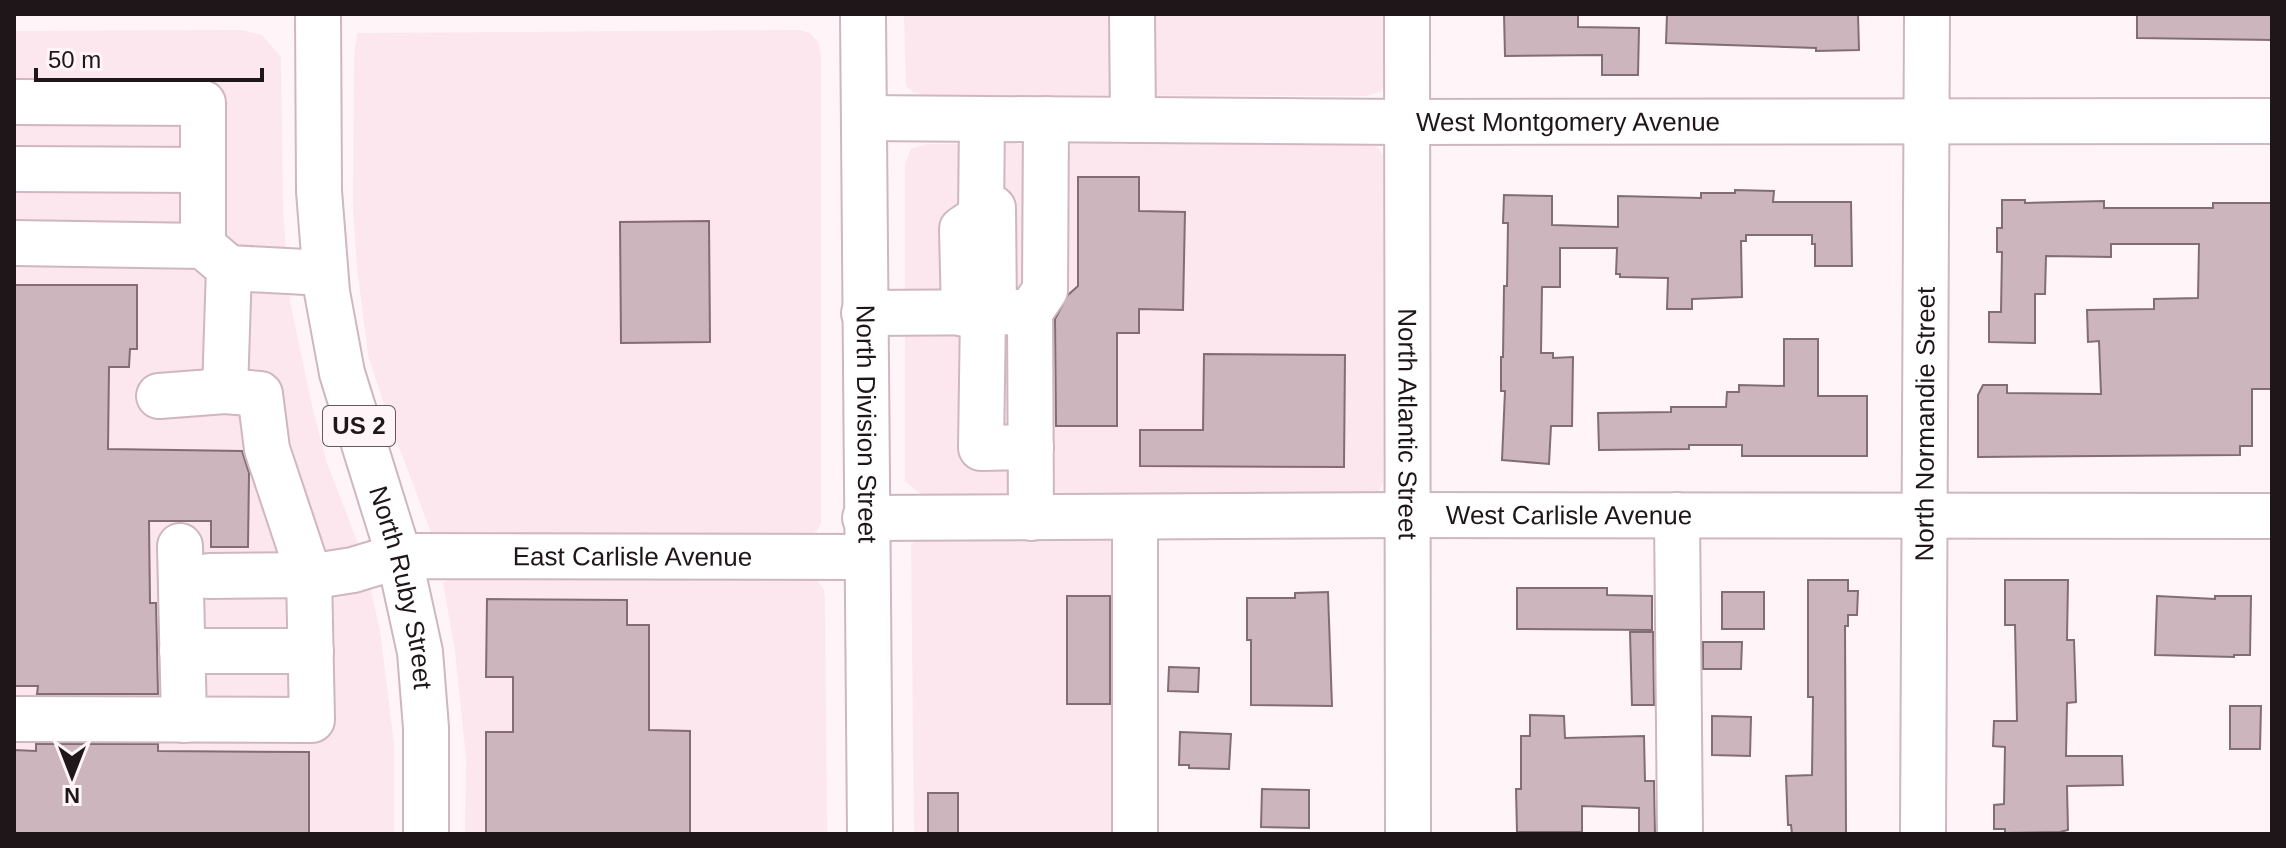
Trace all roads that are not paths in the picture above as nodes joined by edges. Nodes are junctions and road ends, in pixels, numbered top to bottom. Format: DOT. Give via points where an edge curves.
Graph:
graph roads {
  1 [pos="318,14"];
  2 [pos="863,14"];
  3 [pos="1132,14"];
  4 [pos="1407,14"];
  5 [pos="1927,14"];
  6 [pos="14,102"];
  7 [pos="864,118"];
  8 [pos="982,119"];
  9 [pos="1046,119"];
  10 [pos="1133,120"];
  11 [pos="1926,121"];
  12 [pos="2272,121"];
  13 [pos="1406,122"];
  14 [pos="14,169"];
  15 [pos="203,170"];
  16 [pos="14,243"];
  17 [pos="216,257"];
  18 [pos="325,273"];
  19 [pos="864,313"];
  20 [pos="993,313"];
  21 [pos="225,391"];
  22 [pos="159,396"];
  23 [pos="1408,515"];
  24 [pos="1677,515"];
  25 [pos="1924,515"];
  26 [pos="2272,516"];
  27 [pos="1135,517"];
  28 [pos="1031,518"];
  29 [pos="866,538"];
  30 [pos="399,556"];
  31 [pos="309,575"];
  32 [pos="182,651"];
  33 [pos="311,651"];
  34 [pos="14,719"];
  35 [pos="184,720"];
  36 [pos="426,834"];
  37 [pos="870,834"];
  38 [pos="1135,834"];
  39 [pos="1408,834"];
  40 [pos="1680,834"];
  41 [pos="1923,834"];
  1 -- 18 [label="street, North Ruby Street / US 2"];
  2 -- 7 [label="street, North Division Street"];
  3 -- 10 [label="street"];
  4 -- 13 [label="street, North Atlantic Street"];
  5 -- 11 [label="street, North Normandie Street"];
  6 -- 15 [label="street" via="203,103"];
  7 -- 8 [label="street, West Montgomery Avenue"];
  7 -- 19 [label="street, North Division Street"];
  8 -- 9 [label="street, West Montgomery Avenue"];
  8 -- 20 [label="street" via="981,216 993,208"];
  9 -- 10 [label="street, West Montgomery Avenue"];
  9 -- 20 [label="street" via="1045,290"];
  10 -- 13 [label="street, West Montgomery Avenue"];
  11 -- 12 [label="street, West Montgomery Avenue"];
  11 -- 13 [label="street, West Montgomery Avenue"];
  11 -- 25 [label="street, North Normandie Street"];
  13 -- 23 [label="street, North Atlantic Street"];
  14 -- 15 [label="street"];
  15 -- 17 [label="street"];
  16 -- 17 [label="street"];
  17 -- 18 [label="street"];
  17 -- 21 [label="street"];
  18 -- 30 [label="street, North Ruby Street / US 2" via="342,373"];
  19 -- 20 [label="street"];
  19 -- 29 [label="street, North Division Street"];
  20 -- 28 [label="street" via="1031,447"];
  21 -- 22 [label="street"];
  21 -- 31 [label="street" via="260,394 267,449"];
  23 -- 24 [label="street, West Carlisle Avenue"];
  23 -- 27 [label="street, West Carlisle Avenue"];
  23 -- 39 [label="street, North Atlantic Street"];
  24 -- 25 [label="street, West Carlisle Avenue"];
  24 -- 40 [label="street"];
  25 -- 26 [label="street, West Carlisle Avenue"];
  25 -- 41 [label="street, North Normandie Street"];
  27 -- 28 [label="street, West Carlisle Avenue"];
  27 -- 38 [label="street"];
  28 -- 29 [label="street, West Carlisle Avenue"];
  29 -- 30 [label="street, East Carlisle Avenue"];
  29 -- 37 [label="street, North Division Street"];
  30 -- 31 [label="street, East Carlisle Avenue" via="353,570"];
  30 -- 36 [label="street, North Ruby Street / US 2" via="420,652"];
  31 -- 32 [label="street, East Carlisle Avenue" via="195,561"];
  31 -- 33 [label="street"];
  32 -- 33 [label="street"];
  32 -- 35 [label="street"];
  33 -- 35 [label="street" via="312,720"];
  34 -- 35 [label="street"];
}
